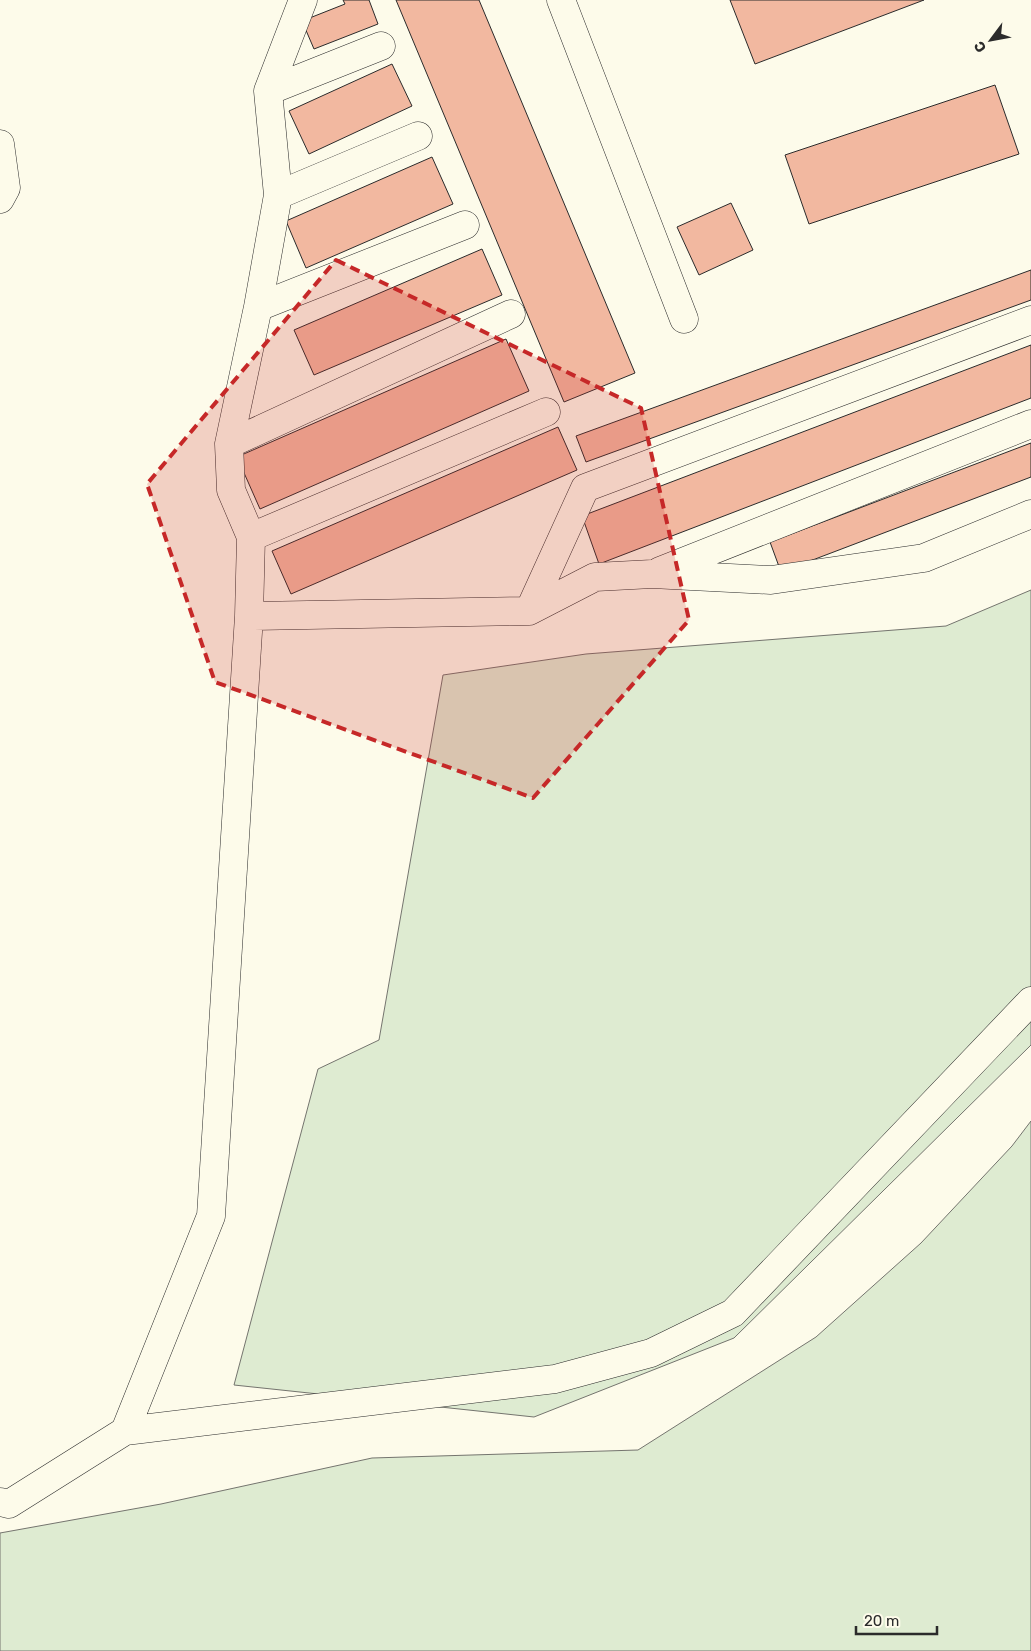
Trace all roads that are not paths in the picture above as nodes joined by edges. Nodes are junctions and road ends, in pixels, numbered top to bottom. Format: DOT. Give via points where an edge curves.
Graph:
graph roads {
  1 [pos="303,0"];
  2 [pos="560,0"];
  3 [pos="381,46"];
  4 [pos="268,91"];
  5 [pos="418,136"];
  6 [pos="0,144"];
  7 [pos="278,195"];
  8 [pos="0,199"];
  9 [pos="465,225"];
  10 [pos="258,307"];
  11 [pos="511,314"];
  12 [pos="684,319"];
  13 [pos="1031,320"];
  14 [pos="546,412"];
  15 [pos="1031,424"];
  16 [pos="229,444"];
  17 [pos="1031,514"];
  18 [pos="251,536"];
  19 [pos="652,574"];
  20 [pos="529,611"];
  21 [pos="249,616"];
  22 [pos="1031,1001"];
  23 [pos="124,1431"];
  24 [pos="0,1502"];
  1 -- 4 [label="lane"];
  2 -- 12 [label="lane"];
  3 -- 4 [label="lane"];
  4 -- 7 [label="lane"];
  5 -- 7 [label="lane"];
  6 -- 8 [label="lane" via="6,188"];
  7 -- 10 [label="lane"];
  9 -- 10 [label="lane"];
  10 -- 16 [label="lane"];
  11 -- 16 [label="lane"];
  13 -- 20 [label="lane" via="585,488"];
  14 -- 18 [label="lane"];
  15 -- 19 [label="lane"];
  16 -- 18 [label="lane" via="232,490"];
  17 -- 19 [label="lane" via="924,558 771,580"];
  18 -- 21 [label="lane"];
  19 -- 20 [label="lane" via="595,577"];
  20 -- 21 [label="lane"];
  21 -- 23 [label="lane" via="211,1216"];
  22 -- 23 [label="lane" via="733,1313 651,1353 555,1379"];
  23 -- 24 [label="lane" via="9,1504"];
}
